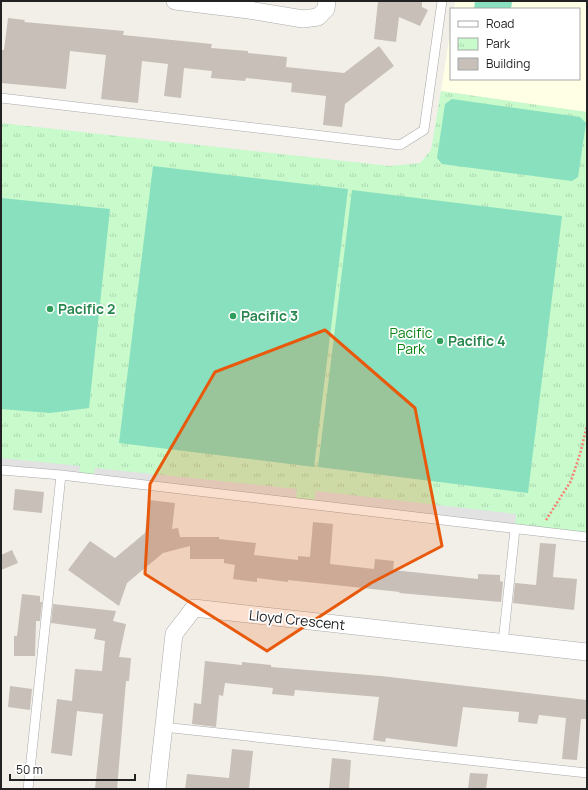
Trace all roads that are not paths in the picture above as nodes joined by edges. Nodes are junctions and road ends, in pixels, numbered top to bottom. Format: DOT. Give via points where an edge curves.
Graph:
graph roads {
  1 [pos="175,1"];
  2 [pos="327,1"];
  3 [pos="442,1"];
  4 [pos="1,98"];
  5 [pos="1,470"];
  6 [pos="61,475"];
  7 [pos="515,529"];
  8 [pos="587,537"];
  9 [pos="503,644"];
  10 [pos="587,652"];
  11 [pos="164,727"];
  12 [pos="587,773"];
  13 [pos="28,789"];
  14 [pos="157,789"];
  1 -- 2 [label="street" via="303,19 318,17 326,9"];
  3 -- 4 [label="lane" via="424,130 400,145"];
  5 -- 6 [label="lane"];
  6 -- 7 [label="lane"];
  6 -- 13 [label="lane"];
  7 -- 8 [label="lane"];
  7 -- 9 [label="lane"];
  9 -- 10 [label="street, Lloyd Crescent"];
  9 -- 11 [label="street, Lloyd Crescent" via="194,608 174,634"];
  11 -- 12 [label="lane"];
  11 -- 14 [label="street, Lloyd Crescent"];
}
